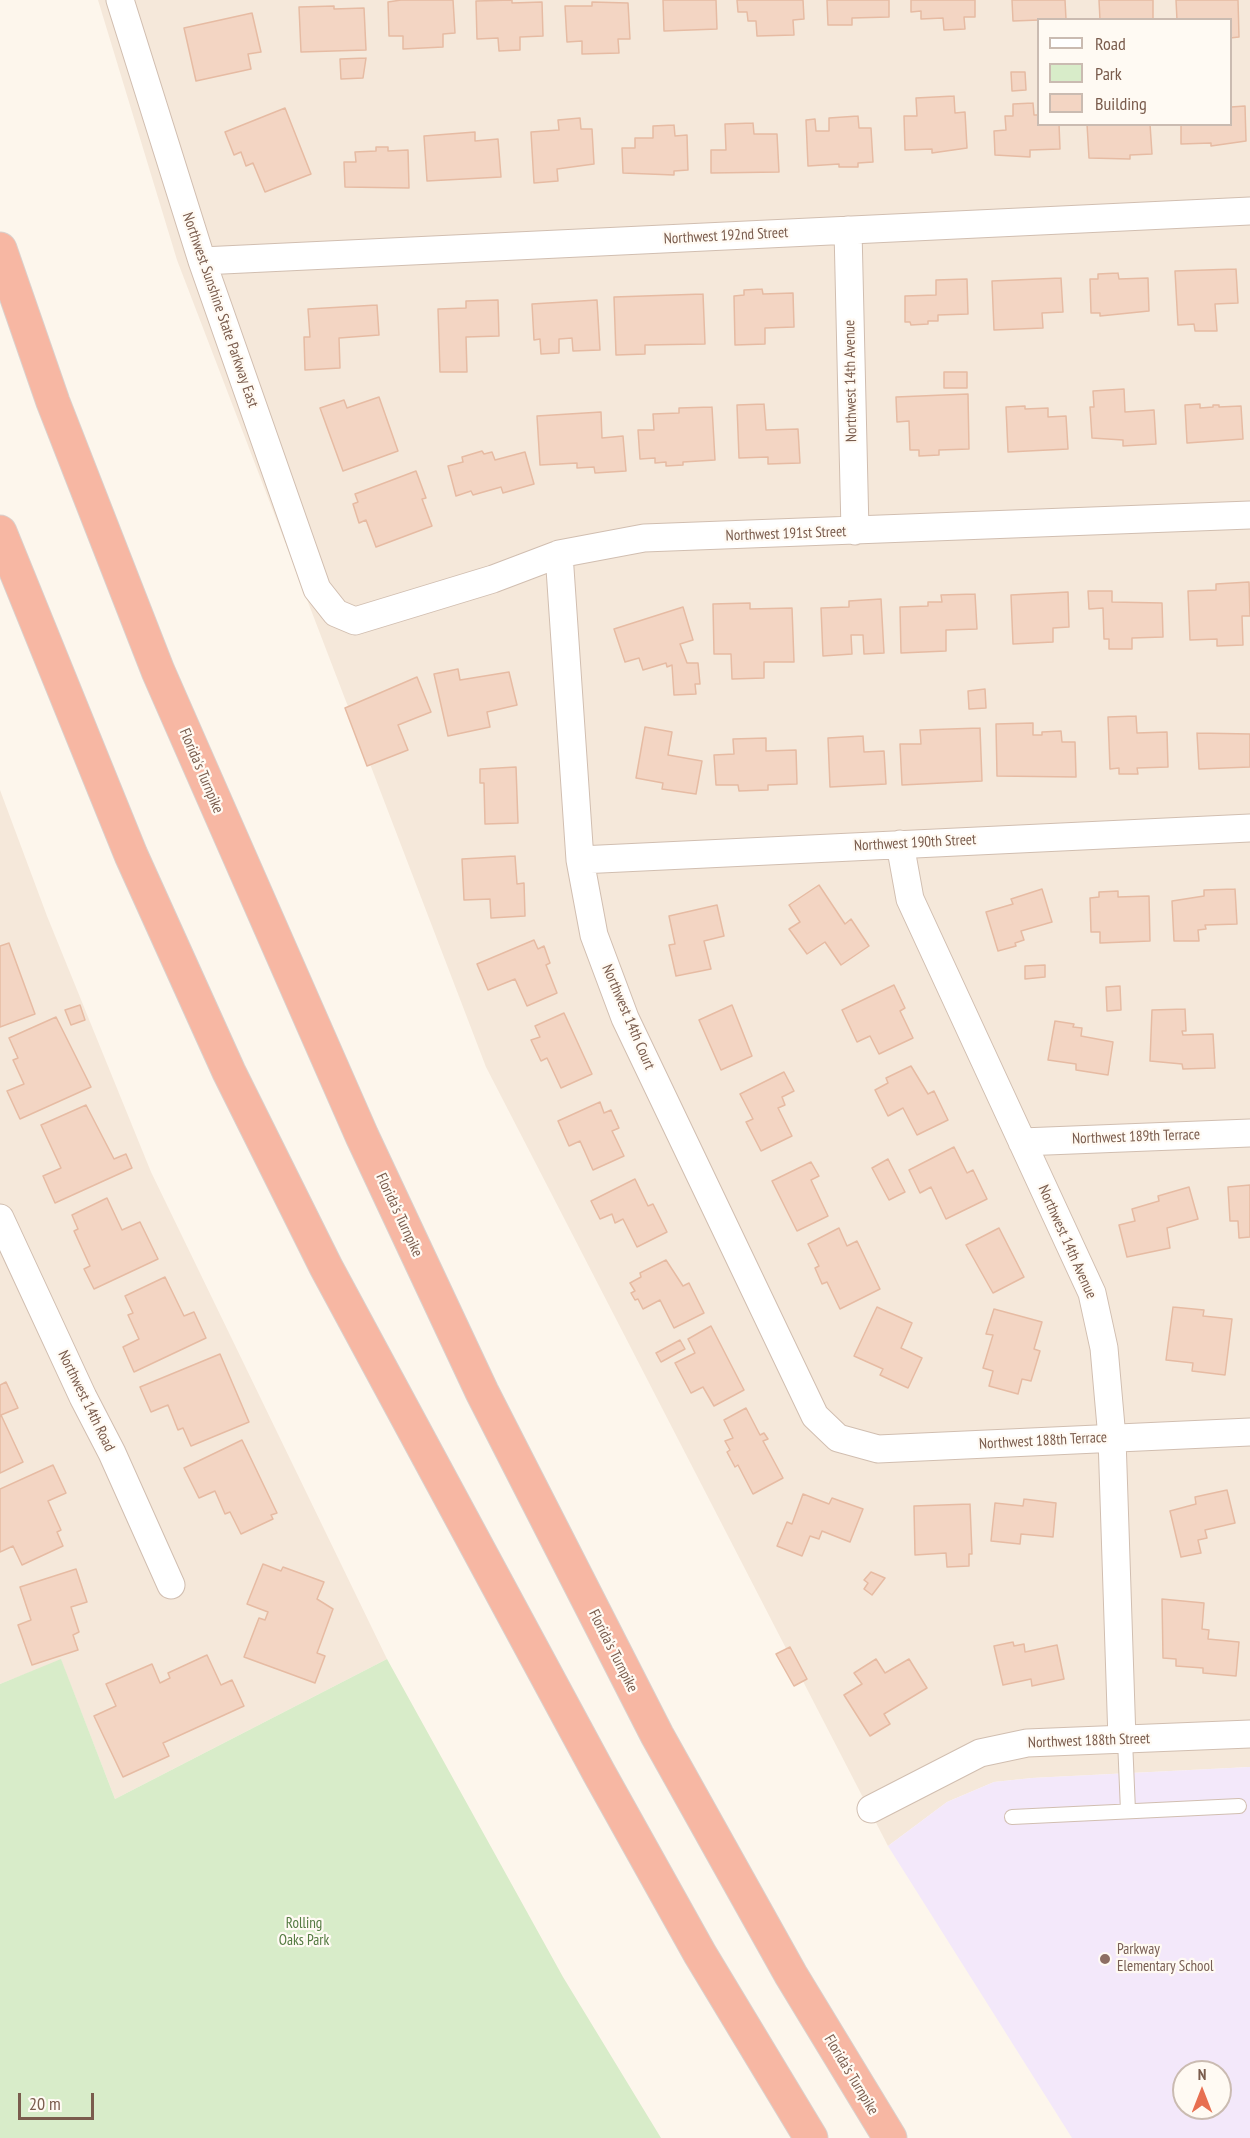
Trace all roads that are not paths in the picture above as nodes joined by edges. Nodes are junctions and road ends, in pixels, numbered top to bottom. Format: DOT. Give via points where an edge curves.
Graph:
graph roads {
  1 [pos="120,0"];
  2 [pos="1250,211"];
  3 [pos="848,230"];
  4 [pos="0,249"];
  5 [pos="202,261"];
  6 [pos="1250,514"];
  7 [pos="855,531"];
  8 [pos="0,532"];
  9 [pos="559,554"];
  10 [pos="336,613"];
  11 [pos="1250,828"];
  12 [pos="900,844"];
  13 [pos="580,860"];
  14 [pos="1250,1133"];
  15 [pos="1022,1142"];
  16 [pos="0,1218"];
  17 [pos="1250,1432"];
  18 [pos="838,1438"];
  19 [pos="1112,1438"];
  20 [pos="171,1585"];
  21 [pos="1250,1734"];
  22 [pos="1124,1740"];
  23 [pos="1239,1806"];
  24 [pos="871,1809"];
  25 [pos="1128,1811"];
  26 [pos="1012,1817"];
  27 [pos="811,2138"];
  28 [pos="890,2138"];
  1 -- 5 [label="street, Northwest Sunshine State Parkway East"];
  2 -- 3 [label="street, Northwest 192nd Street"];
  3 -- 5 [label="street, Northwest 192nd Street"];
  3 -- 7 [label="street, Northwest 14th Avenue"];
  4 -- 28 [label="highway, Florida's Turnpike" via="53,402 158,671 358,1125 482,1392 657,1735 791,1975"];
  5 -- 10 [label="street, Northwest Sunshine State Parkway East" via="317,589"];
  6 -- 7 [label="street, Northwest 191st Street"];
  7 -- 9 [label="street, Northwest 191st Street" via="644,538"];
  8 -- 27 [label="highway" via="131,855 230,1072 326,1267 700,1954"];
  9 -- 10 [label="street, Northwest 191st Street" via="493,579 355,621"];
  9 -- 13 [label="street, Northwest 14th Court"];
  11 -- 12 [label="street, Northwest 190th Street"];
  12 -- 13 [label="street, Northwest 190th Street"];
  12 -- 15 [label="street, Northwest 14th Avenue" via="910,899"];
  13 -- 18 [label="street, Northwest 14th Court" via="594,935 625,1018 815,1416"];
  14 -- 15 [label="street, Northwest 189th Terrace"];
  15 -- 19 [label="street, Northwest 14th Avenue" via="1092,1293 1104,1348"];
  16 -- 20 [label="street, Northwest 14th Road"];
  17 -- 19 [label="street, Northwest 188th Terrace"];
  18 -- 19 [label="street, Northwest 188th Terrace" via="878,1449"];
  19 -- 22 [label="street, Northwest 14th Avenue"];
  21 -- 22 [label="street, Northwest 188th Street"];
  22 -- 24 [label="street, Northwest 188th Street" via="1027,1743 980,1753"];
  22 -- 25 [label="lane"];
  23 -- 25 [label="lane"];
  25 -- 26 [label="lane"];
}
